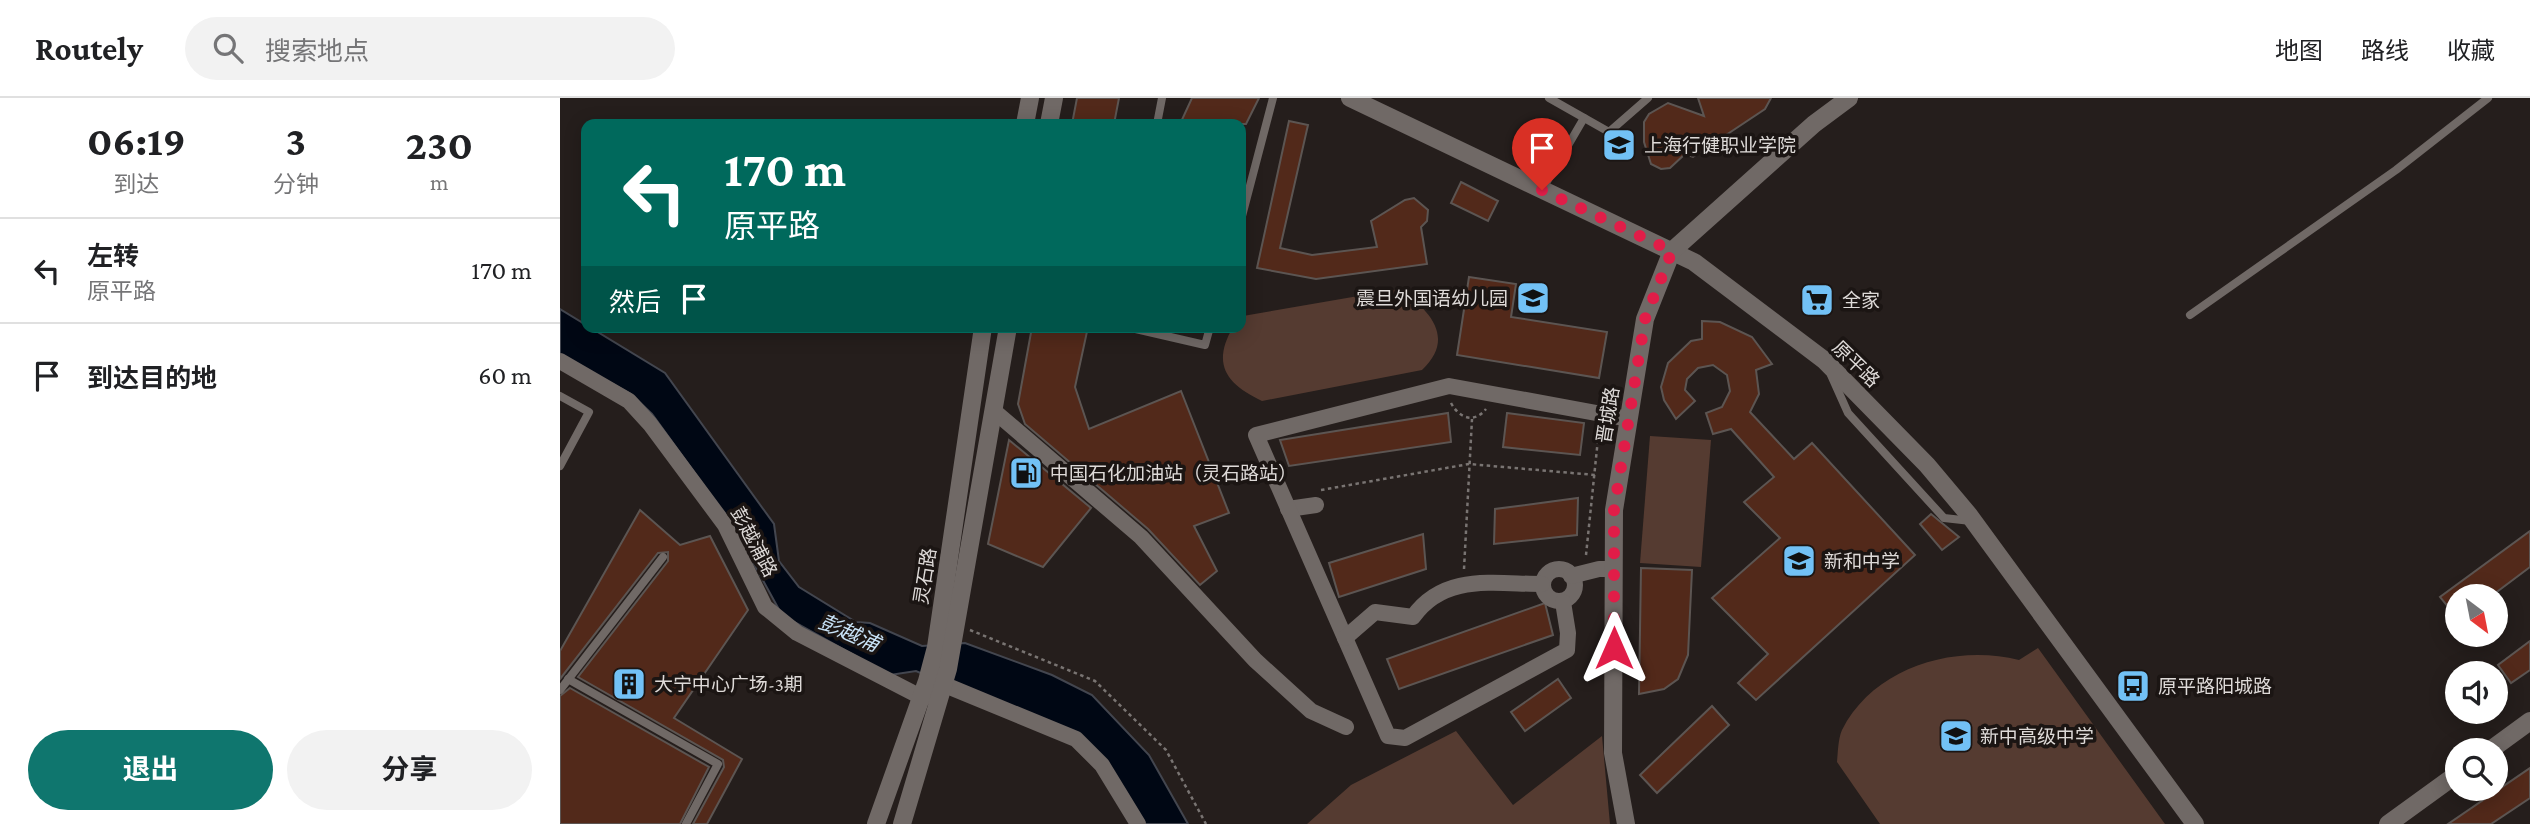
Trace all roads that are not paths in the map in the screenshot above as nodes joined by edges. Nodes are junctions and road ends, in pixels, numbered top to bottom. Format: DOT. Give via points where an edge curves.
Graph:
graph roads {
  1 [pos="1030,98"];
  2 [pos="1054,98"];
  3 [pos="1162,98"];
  4 [pos="1273,98"];
  5 [pos="1350,98"];
  6 [pos="1549,98"];
  7 [pos="1648,98"];
  8 [pos="1849,98"];
  9 [pos="2488,98"];
  10 [pos="1376,104"];
  11 [pos="1584,118"];
  12 [pos="1026,119"];
  13 [pos="1050,119"];
  14 [pos="1158,119"];
  15 [pos="1542,190"];
  16 [pos="1246,201"];
  17 [pos="1672,251"];
  18 [pos="2190,315"];
  19 [pos="982,333"];
  20 [pos="1007,333"];
  21 [pos="1153,333"];
  22 [pos="1209,333"];
  23 [pos="560,361"];
  24 [pos="560,396"];
  25 [pos="994,411"];
  26 [pos="1629,419"];
  27 [pos="560,466"];
  28 [pos="1313,498"];
  29 [pos="1289,509"];
  30 [pos="663,557"];
  31 [pos="1614,569"];
  32 [pos="1578,575"];
  33 [pos="1542,584"];
  34 [pos="1563,602"];
  35 [pos="1345,638"];
  36 [pos="568,679"];
  37 [pos="924,689"];
  38 [pos="944,689"];
  39 [pos="560,690"];
  40 [pos="2530,721"];
  41 [pos="1346,727"];
  42 [pos="2507,738"];
  43 [pos="2445,783"];
  44 [pos="686,824"];
  45 [pos="876,824"];
  46 [pos="902,824"];
  47 [pos="1138,824"];
  48 [pos="1626,824"];
  49 [pos="2195,824"];
  50 [pos="2388,824"];
  1 -- 12 [label="street"];
  2 -- 13 [label="street"];
  3 -- 14 [label="lane"];
  4 -- 16 [label="lane"];
  5 -- 10 [label="street, 原平路"];
  6 -- 11 [label="lane"];
  7 -- 11 [label="lane" via="1609,131"];
  8 -- 17 [label="street, 晋城路"];
  9 -- 18 [label="lane" via="2396,170"];
  10 -- 15 [label="street, 原平路"];
  11 -- 15 [label="lane"];
  15 -- 17 [label="street, 原平路"];
  17 -- 26 [label="street, 晋城路" via="1645,319"];
  17 -- 49 [label="street, 原平路" via="1694,262 1824,359 1927,465 1974,521"];
  19 -- 37 [label="street, 灵石路" via="938,629"];
  20 -- 25 [label="street, 灵石路"];
  21 -- 22 [label="lane" via="1206,345"];
  23 -- 37 [label="street, 彭越浦路" via="629,401 650,424 725,525 765,607 797,633"];
  24 -- 27 [label="lane" via="589,412"];
  25 -- 38 [label="street, 灵石路"];
  25 -- 41 [label="street" via="1141,537 1255,660 1311,711"];
  26 -- 29 [label="street" via="1500,403 1449,386 1256,435"];
  26 -- 31 [label="street, 晋城路" via="1614,510"];
  28 -- 29 [label="street"];
  29 -- 35 [label="street"];
  30 -- 36 [label="lane"];
  31 -- 32 [label="street"];
  31 -- 48 [label="street, 晋城路" via="1613,753"];
  32 -- 33 [label="street" via="1553,569"];
  32 -- 34 [label="street" via="1573,595"];
  33 -- 34 [label="street" via="1553,599"];
  33 -- 35 [label="street" via="1463,583 1426,599 1413,617 1375,612"];
  34 -- 35 [label="street" via="1567,650 1405,738 1388,736"];
  36 -- 39 [label="lane"];
  36 -- 44 [label="lane" via="718,764"];
  37 -- 38 [label="street"];
  37 -- 45 [label="street, 灵石路"];
  38 -- 46 [label="street, 灵石路"];
  38 -- 47 [label="street" via="1076,739 1102,765"];
  40 -- 42 [label="street"];
  43 -- 50 [label="street"];
}
